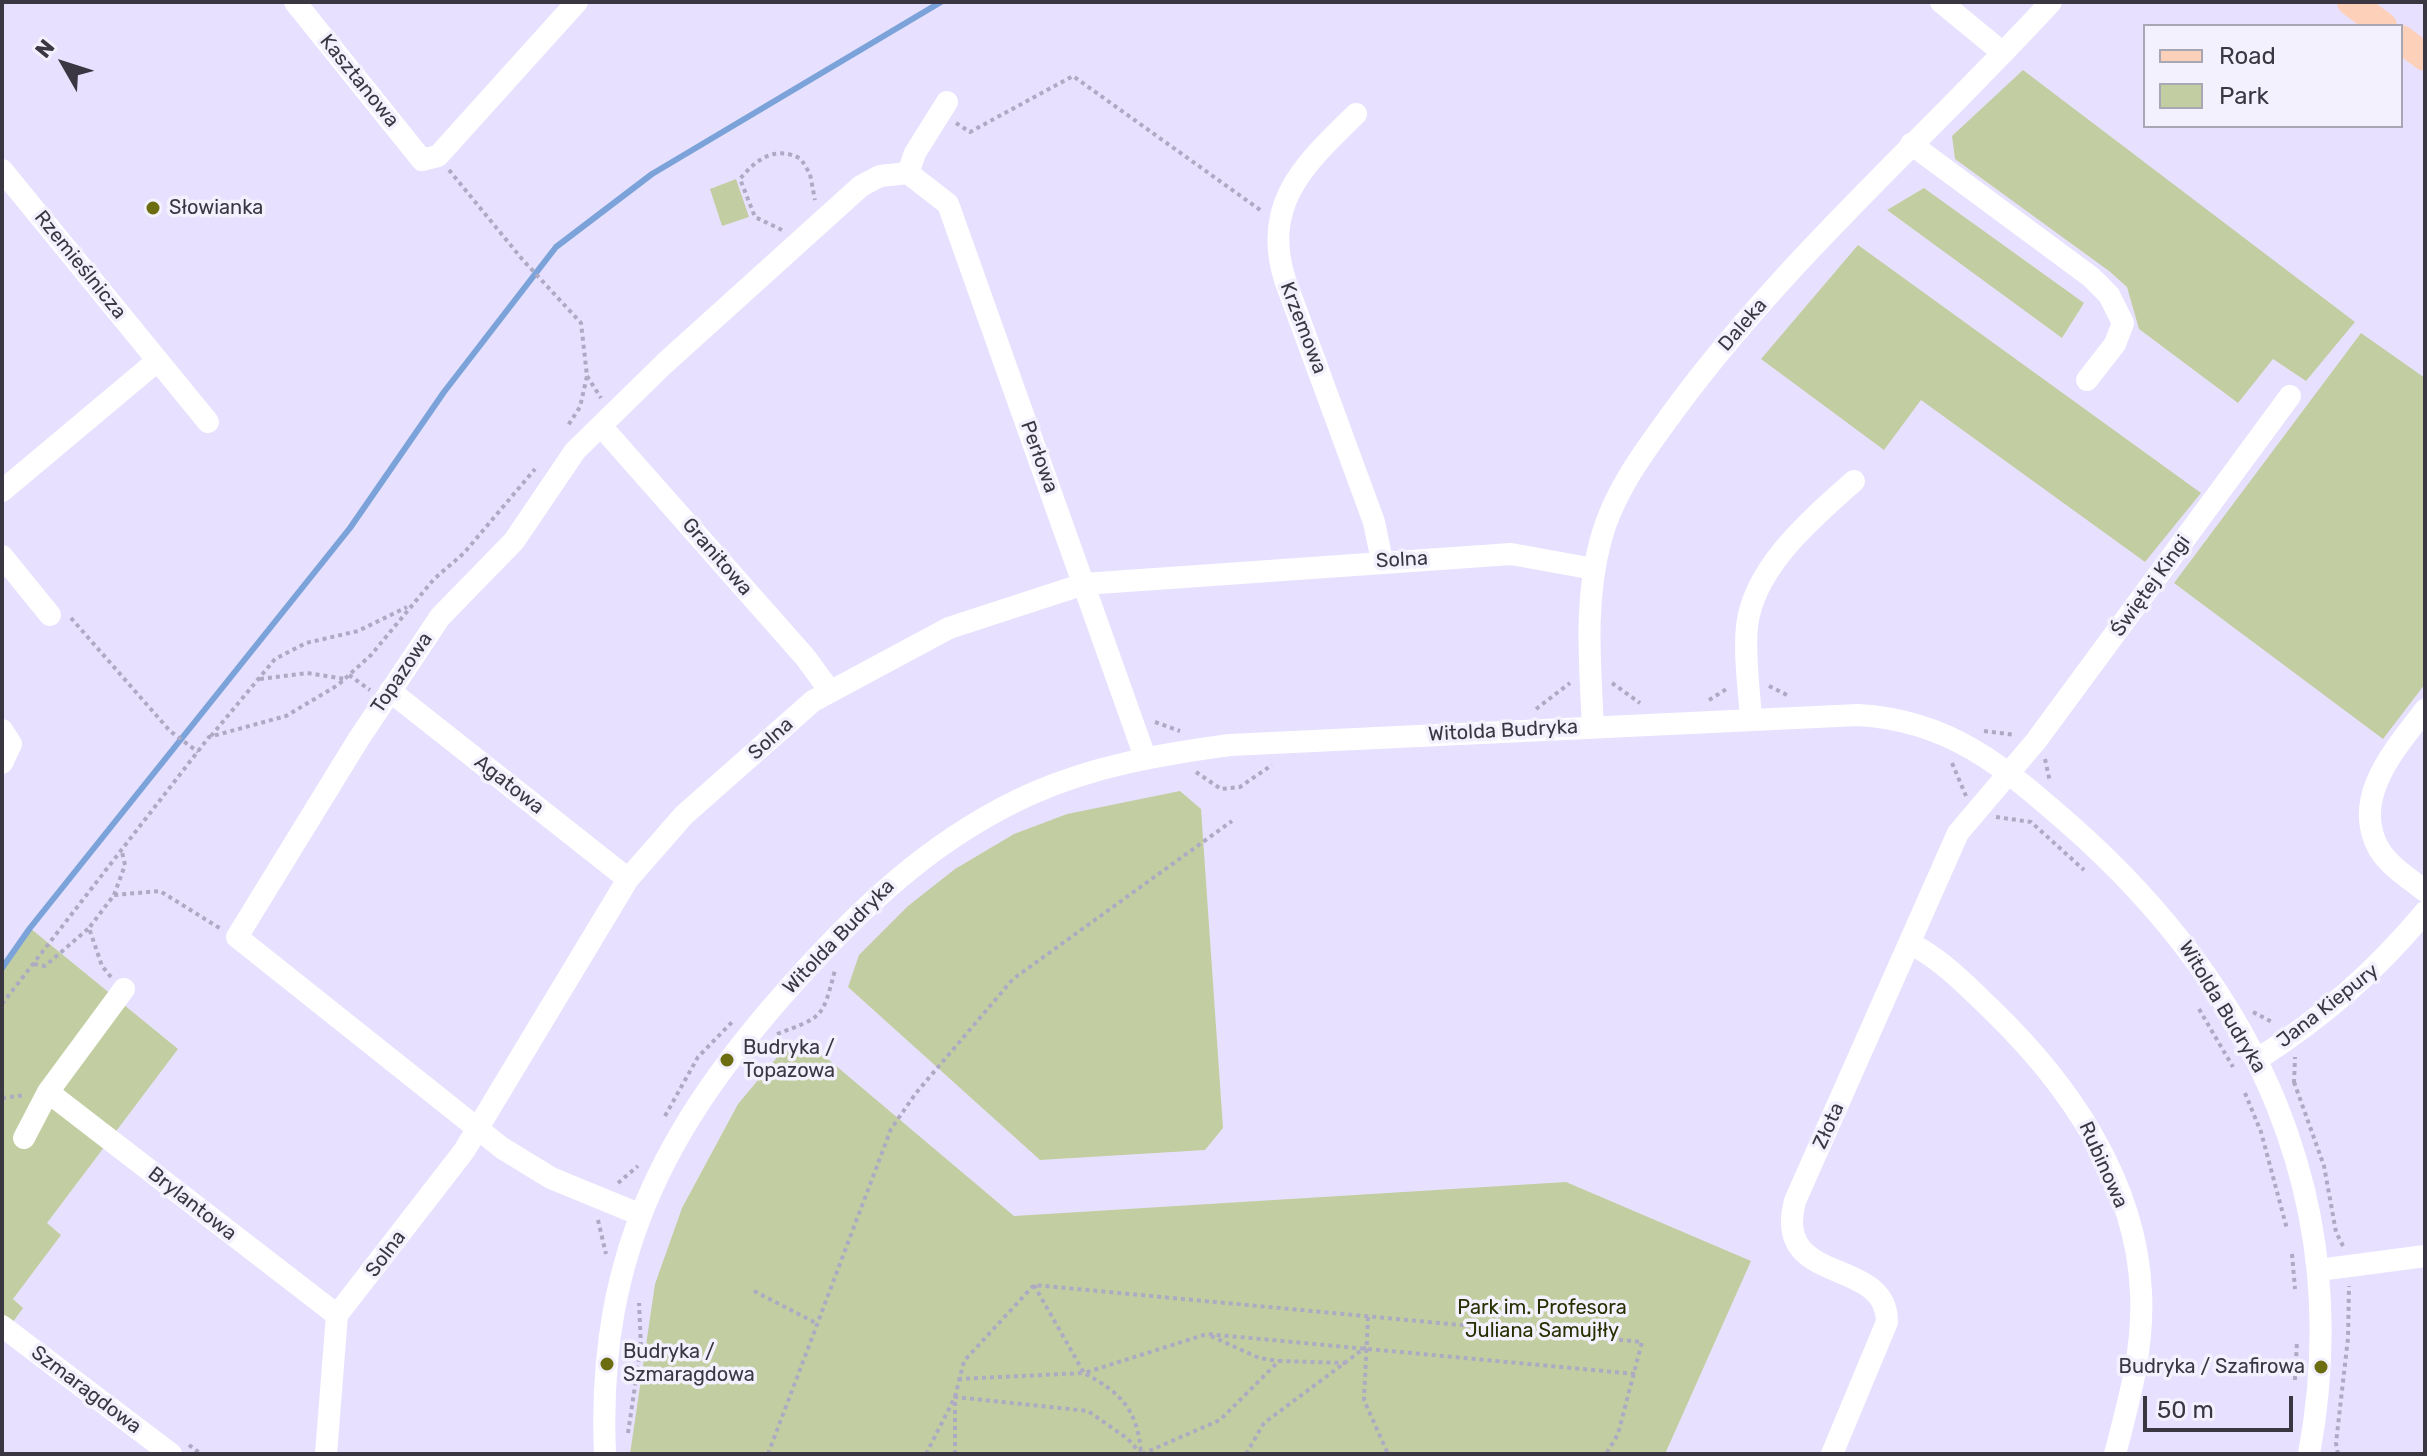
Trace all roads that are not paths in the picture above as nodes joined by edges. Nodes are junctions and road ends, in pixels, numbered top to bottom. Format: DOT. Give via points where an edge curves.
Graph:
graph roads {
  1 [pos="295,2"];
  2 [pos="577,2"];
  3 [pos="1941,2"];
  4 [pos="2051,2"];
  5 [pos="2351,2"];
  6 [pos="2380,24"];
  7 [pos="2403,40"];
  8 [pos="2003,53"];
  9 [pos="2425,57"];
  10 [pos="944,108"];
  11 [pos="1356,114"];
  12 [pos="1911,144"];
  13 [pos="2,170"];
  14 [pos="908,173"];
  15 [pos="157,361"];
  16 [pos="2087,380"];
  17 [pos="2290,396"];
  18 [pos="208,422"];
  19 [pos="601,426"];
  20 [pos="1854,481"];
  21 [pos="2,491"];
  22 [pos="2,556"];
  23 [pos="1382,561"];
  24 [pos="1594,569"];
  25 [pos="1084,584"];
  26 [pos="50,615"];
  27 [pos="390,691"];
  28 [pos="830,691"];
  29 [pos="2425,710"];
  30 [pos="1751,718"];
  31 [pos="1593,727"];
  32 [pos="2,730"];
  33 [pos="1145,757"];
  34 [pos="2,763"];
  35 [pos="2007,773"];
  36 [pos="628,879"];
  37 [pos="2425,891"];
  38 [pos="2425,912"];
  39 [pos="1910,943"];
  40 [pos="124,989"];
  41 [pos="2258,1059"];
  42 [pos="48,1092"];
  43 [pos="478,1127"];
  44 [pos="24,1138"];
  45 [pos="641,1215"];
  46 [pos="2425,1256"];
  47 [pos="2319,1270"];
  48 [pos="337,1315"];
  49 [pos="2,1326"];
  50 [pos="171,1454"];
  51 [pos="326,1454"];
  52 [pos="605,1454"];
  53 [pos="1832,1454"];
  54 [pos="2115,1454"];
  55 [pos="2309,1454"];
  1 -- 2 [label="street, Kasztanowa" via="430,158"];
  3 -- 8 [label="street"];
  4 -- 8 [label="street, Daleka"];
  5 -- 6 [label="main road"];
  7 -- 9 [label="main road"];
  8 -- 12 [label="street, Daleka"];
  10 -- 14 [label="street"];
  11 -- 23 [label="street, Krzemowa" via="1300,174 1278,223 1281,268 1374,522"];
  12 -- 16 [label="street" via="2109,295 2123,323 2115,344"];
  12 -- 24 [label="street, Daleka" via="1815,243 1694,384 1625,483"];
  13 -- 15 [label="street, Rzemieślnicza"];
  14 -- 19 [label="street, Topazowa" via="880,176 861,186"];
  14 -- 25 [label="street, Perłowa" via="948,204"];
  15 -- 18 [label="street, Rzemieślnicza"];
  15 -- 21 [label="street"];
  17 -- 35 [label="street, Świętej Kingi"];
  19 -- 27 [label="street, Topazowa" via="575,451 514,541 440,617"];
  19 -- 28 [label="street, Granitowa"];
  20 -- 30 [label="street" via="1806,524 1754,597 1747,627"];
  22 -- 26 [label="street"];
  23 -- 24 [label="street, Solna" via="1511,554"];
  23 -- 25 [label="street, Solna"];
  24 -- 31 [label="street, Daleka" via="1589,624"];
  25 -- 28 [label="street, Solna" via="949,628"];
  25 -- 33 [label="street, Perłowa"];
  27 -- 36 [label="street, Agatowa"];
  27 -- 43 [label="street, Topazowa" via="237,937"];
  28 -- 36 [label="street, Solna" via="684,815"];
  29 -- 37 [label="street" via="2380,772 2370,813 2380,850"];
  30 -- 31 [label="street, Witolda Budryka"];
  30 -- 35 [label="street, Witolda Budryka" via="1892,719 1950,735"];
  31 -- 33 [label="street, Witolda Budryka" via="1230,745"];
  32 -- 34 [label="street" via="11,744"];
  33 -- 45 [label="street, Witolda Budryka" via="1004,807 934,850 874,897 727,1060 670,1148"];
  35 -- 39 [label="street, Złota" via="1958,833"];
  35 -- 41 [label="street, Witolda Budryka" via="2154,905 2199,962"];
  36 -- 43 [label="street, Solna"];
  38 -- 41 [label="street, Jana Kiepury" via="2383,963 2348,994"];
  39 -- 53 [label="street, Złota" via="1792,1215 1792,1236 1802,1252 1878,1293 1887,1314"];
  39 -- 54 [label="street, Rubinowa" via="1939,958 2028,1044 2073,1100 2108,1166 2126,1213 2142,1296 2137,1367"];
  40 -- 42 [label="street"];
  41 -- 47 [label="street, Witolda Budryka" via="2301,1177"];
  42 -- 44 [label="street"];
  42 -- 48 [label="street, Brylantowa"];
  43 -- 45 [label="street" via="551,1178"];
  43 -- 48 [label="street, Solna"];
  45 -- 52 [label="street, Witolda Budryka" via="611,1326"];
  46 -- 47 [label="street"];
  47 -- 55 [label="street, Witolda Budryka" via="2321,1367"];
  48 -- 51 [label="street"];
  49 -- 50 [label="street, Szmaragdowa"];
}
